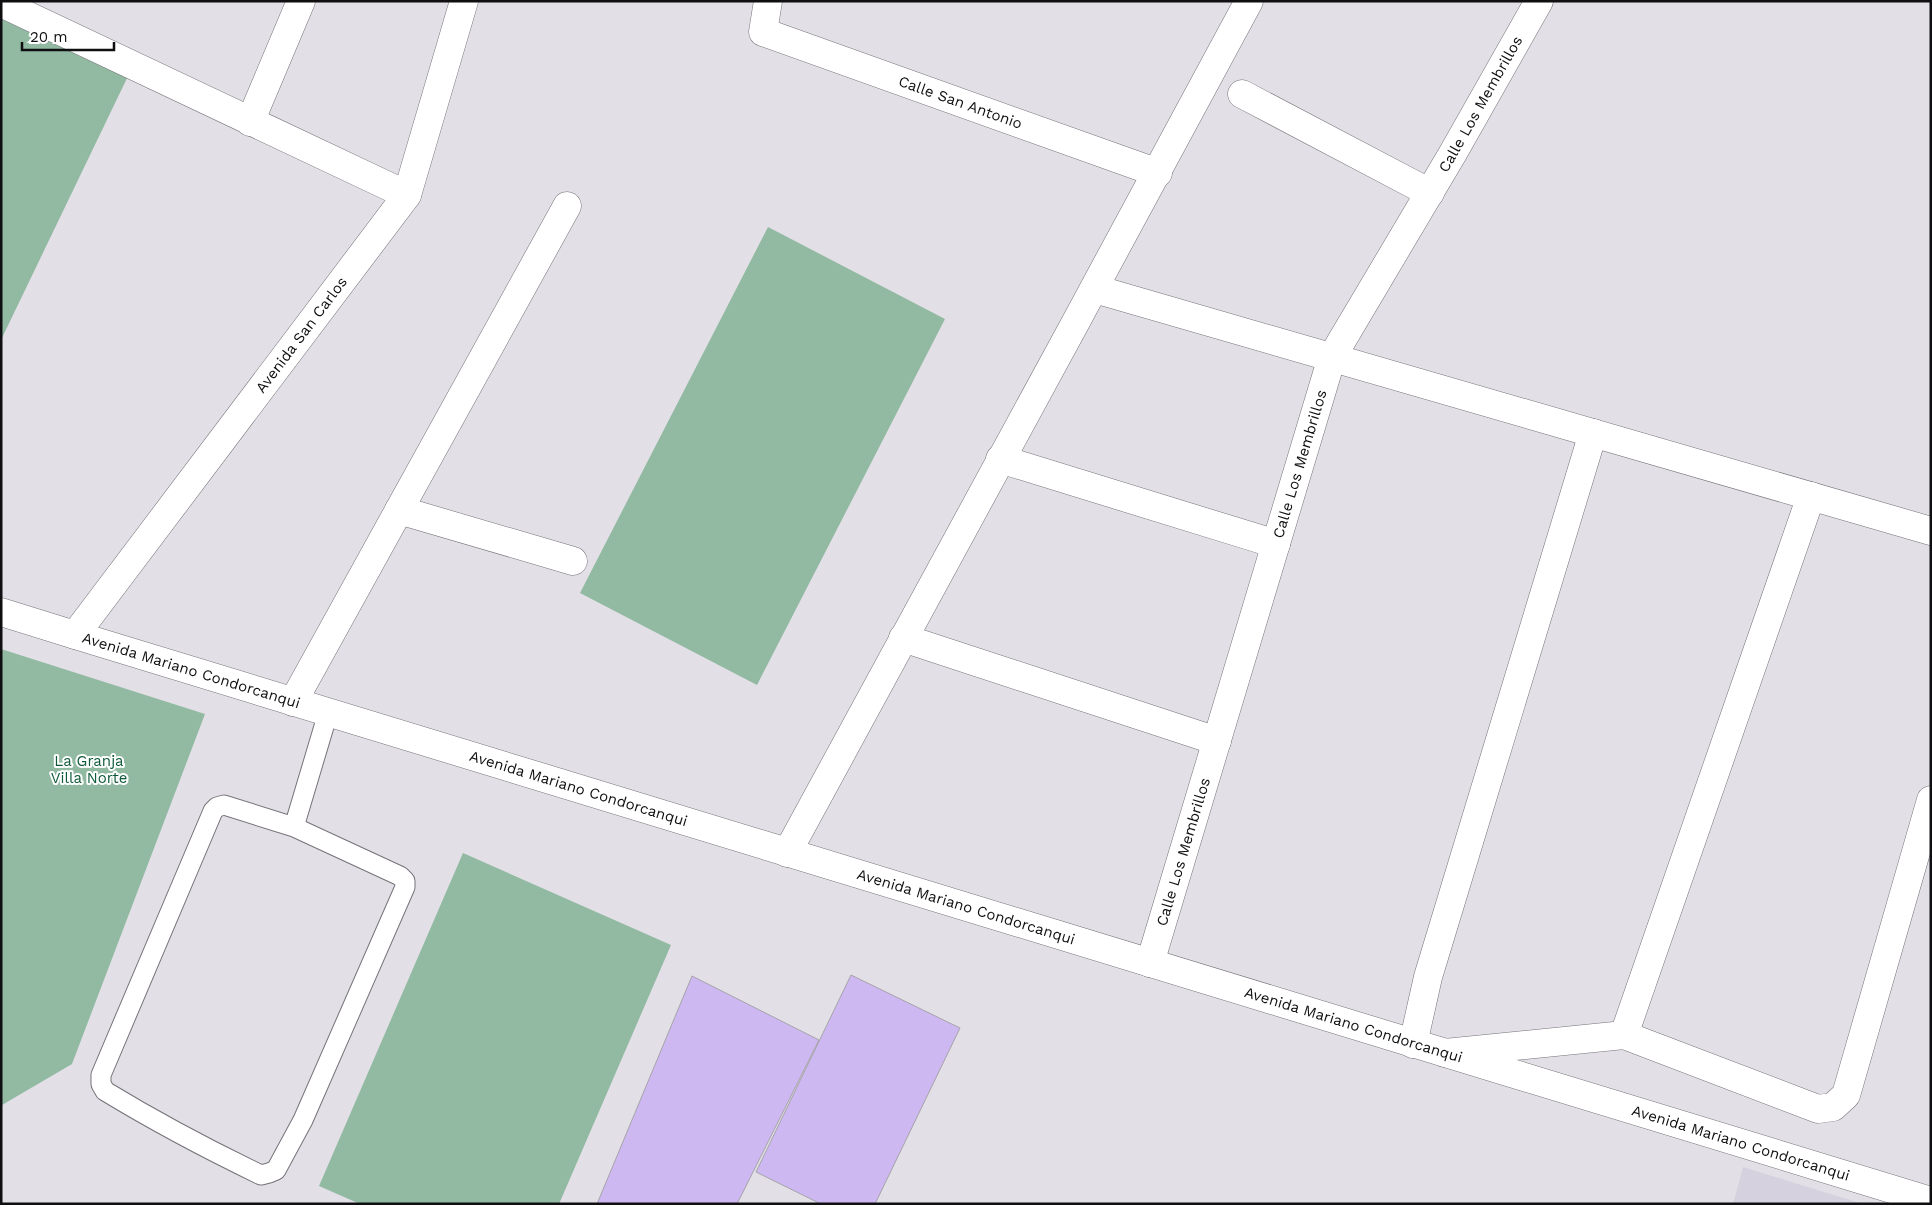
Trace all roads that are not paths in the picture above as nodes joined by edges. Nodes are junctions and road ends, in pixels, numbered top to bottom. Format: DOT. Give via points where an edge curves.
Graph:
graph roads {
  1 [pos="301,1"];
  2 [pos="464,1"];
  3 [pos="768,1"];
  4 [pos="1249,1"];
  5 [pos="1538,1"];
  6 [pos="1,2"];
  7 [pos="1242,94"];
  8 [pos="250,122"];
  9 [pos="1158,173"];
  10 [pos="1430,193"];
  11 [pos="407,195"];
  12 [pos="567,206"];
  13 [pos="1095,289"];
  14 [pos="1332,357"];
  15 [pos="1592,433"];
  16 [pos="1000,459"];
  17 [pos="1811,496"];
  18 [pos="399,510"];
  19 [pos="1928,524"];
  20 [pos="1276,544"];
  21 [pos="573,561"];
  22 [pos="1,612"];
  23 [pos="75,636"];
  24 [pos="903,638"];
  25 [pos="292,702"];
  26 [pos="328,713"];
  27 [pos="1217,741"];
  28 [pos="1931,800"];
  29 [pos="294,827"];
  30 [pos="787,853"];
  31 [pos="1150,963"];
  32 [pos="1624,1035"];
  33 [pos="1413,1044"];
  34 [pos="1444,1053"];
  35 [pos="1931,1201"];
  1 -- 8 [label="street"];
  2 -- 11 [label="street, Avenida San Carlos"];
  3 -- 9 [label="street, Calle San Antonio" via="763,32"];
  4 -- 9 [label="street"];
  5 -- 10 [label="street, Calle Los Membrillos"];
  6 -- 8 [label="street"];
  7 -- 10 [label="street"];
  8 -- 11 [label="street"];
  9 -- 13 [label="street"];
  10 -- 14 [label="street, Calle Los Membrillos"];
  11 -- 23 [label="street, Avenida San Carlos"];
  12 -- 18 [label="street"];
  13 -- 14 [label="street"];
  13 -- 16 [label="street"];
  14 -- 15 [label="street"];
  14 -- 20 [label="street, Calle Los Membrillos"];
  15 -- 17 [label="street"];
  15 -- 33 [label="street" via="1428,977"];
  16 -- 20 [label="street"];
  16 -- 24 [label="street"];
  17 -- 19 [label="street"];
  17 -- 32 [label="street"];
  18 -- 21 [label="street"];
  18 -- 25 [label="street"];
  20 -- 27 [label="street, Calle Los Membrillos"];
  22 -- 23 [label="street, Avenida Mariano Condorcanqui"];
  23 -- 25 [label="street, Avenida Mariano Condorcanqui"];
  24 -- 27 [label="street"];
  24 -- 30 [label="street"];
  25 -- 26 [label="street, Avenida Mariano Condorcanqui"];
  26 -- 29 [label="lane"];
  26 -- 30 [label="street, Avenida Mariano Condorcanqui"];
  27 -- 31 [label="street, Calle Los Membrillos"];
  28 -- 32 [label="street" via="1846,1095 1833,1107 1818,1109"];
  29 -- 29 [label="lane" via="224,805 213,811 101,1075 105,1091 203,1148 261,1174 276,1170 303,1120 405,887 400,876"];
  30 -- 31 [label="street, Avenida Mariano Condorcanqui"];
  31 -- 33 [label="street, Avenida Mariano Condorcanqui"];
  32 -- 34 [label="street"];
  33 -- 34 [label="street, Avenida Mariano Condorcanqui"];
  34 -- 35 [label="street, Avenida Mariano Condorcanqui"];
}
